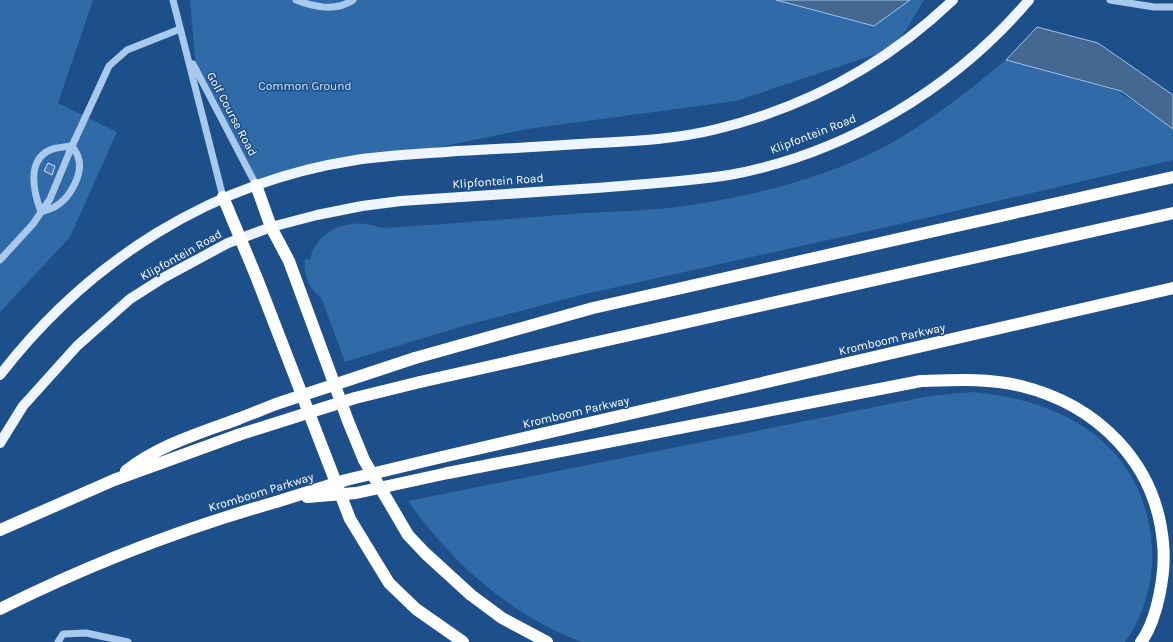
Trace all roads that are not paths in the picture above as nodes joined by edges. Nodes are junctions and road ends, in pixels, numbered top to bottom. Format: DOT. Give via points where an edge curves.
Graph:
graph roads {
  1 [pos="173,0"];
  2 [pos="296,0"];
  3 [pos="353,0"];
  4 [pos="953,0"];
  5 [pos="1029,0"];
  6 [pos="1110,0"];
  7 [pos="1173,7"];
  8 [pos="180,29"];
  9 [pos="187,53"];
  10 [pos="72,146"];
  11 [pos="1173,176"];
  12 [pos="256,185"];
  13 [pos="223,197"];
  14 [pos="42,212"];
  15 [pos="1173,213"];
  16 [pos="271,228"];
  17 [pos="239,238"];
  18 [pos="0,260"];
  19 [pos="1173,288"];
  20 [pos="0,375"];
  21 [pos="0,443"];
  22 [pos="114,480"];
  23 [pos="281,500"];
  24 [pos="0,530"];
  25 [pos="0,609"];
  26 [pos="58,642"];
  27 [pos="128,642"];
  28 [pos="463,642"];
  29 [pos="547,642"];
  30 [pos="1141,642"];
  1 -- 8 [label="street, Golf Course Road"];
  2 -- 3 [label="street" via="312,6 331,7"];
  4 -- 12 [label="main road" via="896,48 857,74 815,96 764,116 716,130 653,139 356,160"];
  5 -- 16 [label="main road, Klipfontein Road" via="975,55 932,88 874,124 785,161 730,174 674,182 378,204 317,215"];
  6 -- 7 [label="street" via="1154,7"];
  8 -- 9 [label="street, Golf Course Road"];
  8 -- 10 [label="street" via="138,44 116,58 105,73"];
  9 -- 12 [label="street, Golf Course Road"];
  9 -- 13 [label="street, Golf Course Road"];
  10 -- 14 [label="street"];
  10 -- 14 [label="street" via="79,157 80,168 74,185 66,198 56,207"];
  10 -- 14 [label="street" via="52,149 43,154 34,169 34,186"];
  11 -- 22 [label="highway, bridge" via="593,308 415,358 276,404 164,447 142,458"];
  12 -- 13 [label="main road"];
  12 -- 16 [label="highway"];
  13 -- 17 [label="highway"];
  13 -- 20 [label="main road" via="154,234 79,289 24,344"];
  14 -- 18 [label="street"];
  15 -- 22 [label="highway, bridge" via="348,400 238,435"];
  16 -- 17 [label="main road, Klipfontein Road"];
  16 -- 29 [label="highway" via="289,261 364,460 408,535 471,595 502,618"];
  17 -- 21 [label="main road, Klipfontein Road" via="163,278 130,299 103,322 77,346 23,406"];
  17 -- 28 [label="highway" via="350,519 389,583 416,609"];
  19 -- 23 [label="highway, Kromboom Parkway, bridge" via="442,457 346,480"];
  22 -- 24 [label="highway"];
  23 -- 25 [label="highway, Kromboom Parkway" via="225,516 120,556"];
  23 -- 30 [label="highway, bridge" via="356,493 921,381 956,380 1020,386 1051,396 1083,412 1109,431 1134,459 1151,490 1162,526 1165,558 1160,593"];
  26 -- 27 [label="street" via="63,634 86,633"];
}
